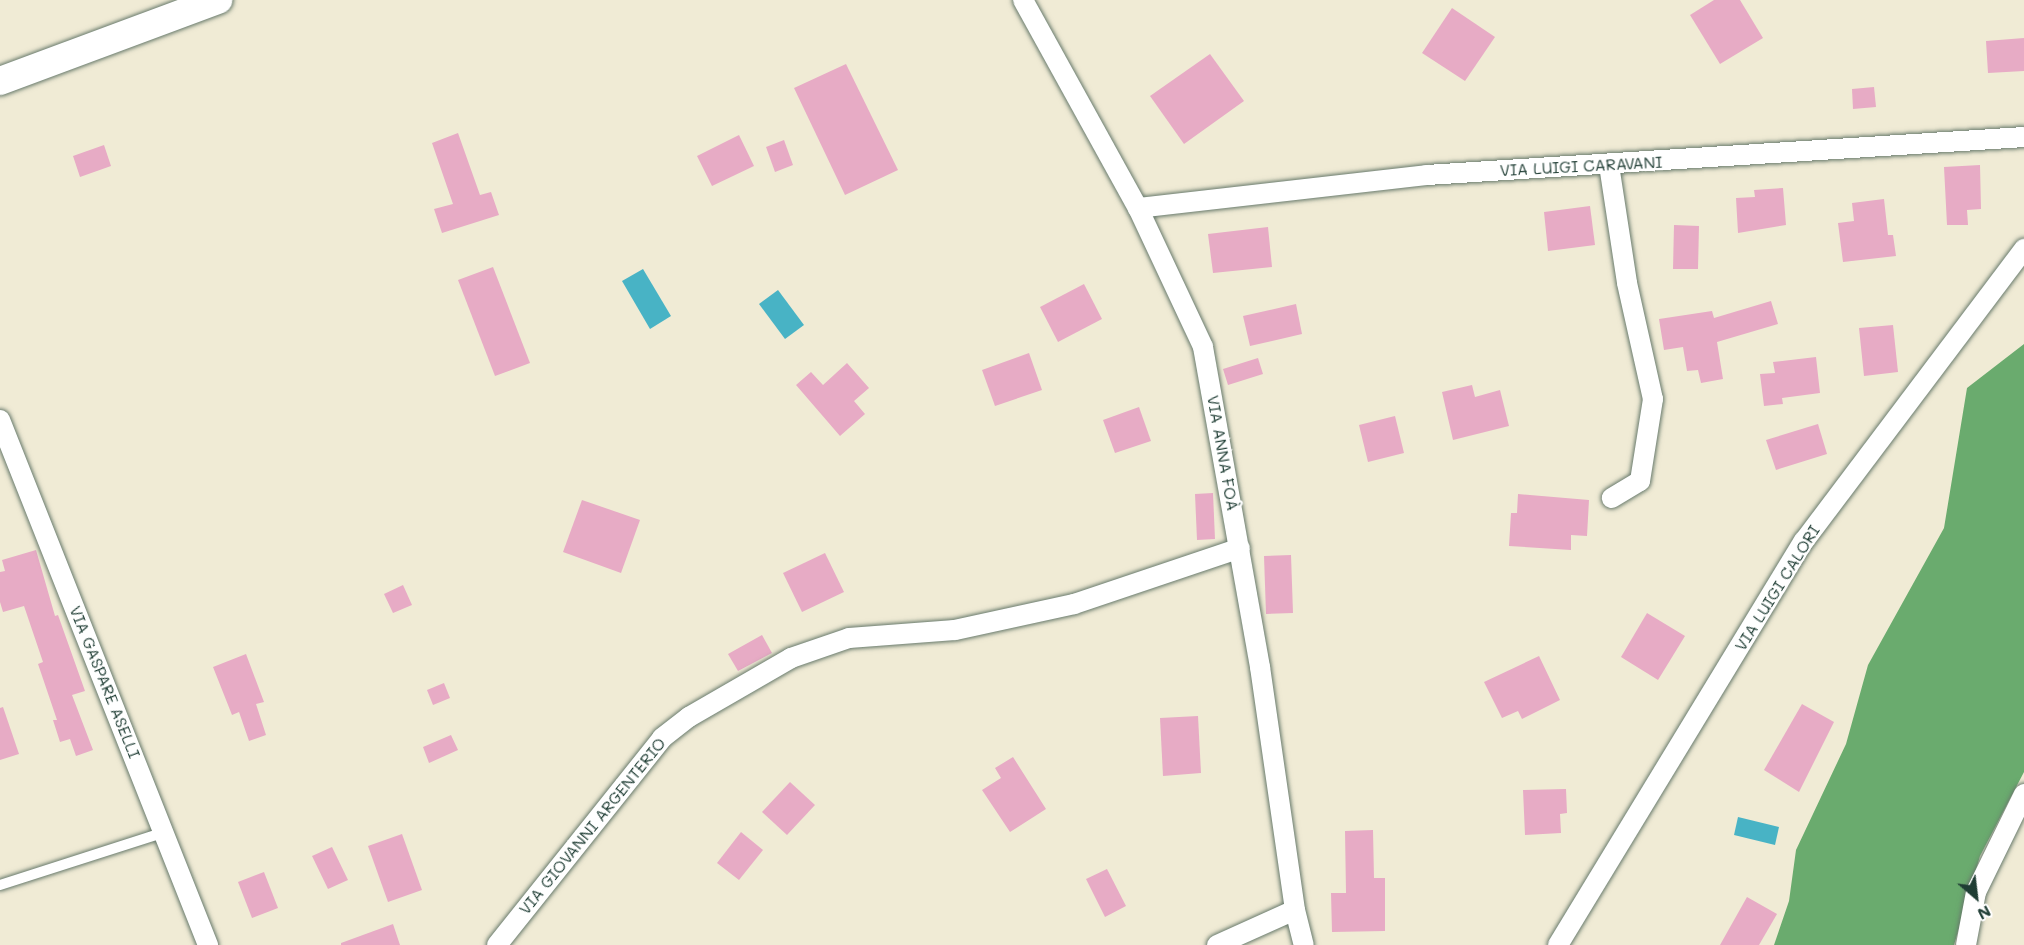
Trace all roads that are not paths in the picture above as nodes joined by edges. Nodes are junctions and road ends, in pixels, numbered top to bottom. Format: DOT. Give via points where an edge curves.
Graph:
graph roads {
  1 [pos="218,0"];
  2 [pos="1023,0"];
  3 [pos="0,81"];
  4 [pos="2024,137"];
  5 [pos="1609,165"];
  6 [pos="1138,208"];
  7 [pos="2024,249"];
  8 [pos="0,420"];
  9 [pos="1612,498"];
  10 [pos="1240,548"];
  11 [pos="2024,794"];
  12 [pos="165,832"];
  13 [pos="0,885"];
  14 [pos="1295,910"];
  15 [pos="208,945"];
  16 [pos="497,945"];
  17 [pos="1217,945"];
  18 [pos="1304,945"];
  19 [pos="1558,945"];
  20 [pos="1966,945"];
  1 -- 3 [label="street"];
  2 -- 6 [label="street, VIA ANNA FOÀ"];
  4 -- 5 [label="street, VIA LUIGI CARAVANI"];
  5 -- 6 [label="street, VIA LUIGI CARAVANI" via="1427,175"];
  5 -- 9 [label="street" via="1627,283 1653,399 1644,473 1635,486"];
  6 -- 10 [label="street, VIA ANNA FOÀ" via="1203,347"];
  7 -- 19 [label="street, VIA LUIGI CALORI" via="1804,541"];
  8 -- 12 [label="street, VIA GASPARE ASELLI"];
  10 -- 14 [label="street, VIA ANNA FOÀ"];
  10 -- 16 [label="street, VIA GIOVANNI ARGENTERIO" via="1074,604 955,630 835,641 791,658 669,732"];
  11 -- 20 [label="street" via="1976,892"];
  12 -- 13 [label="lane"];
  12 -- 15 [label="street, VIA GASPARE ASELLI"];
  14 -- 17 [label="street"];
  14 -- 18 [label="street, VIA ANNA FOÀ"];
}
